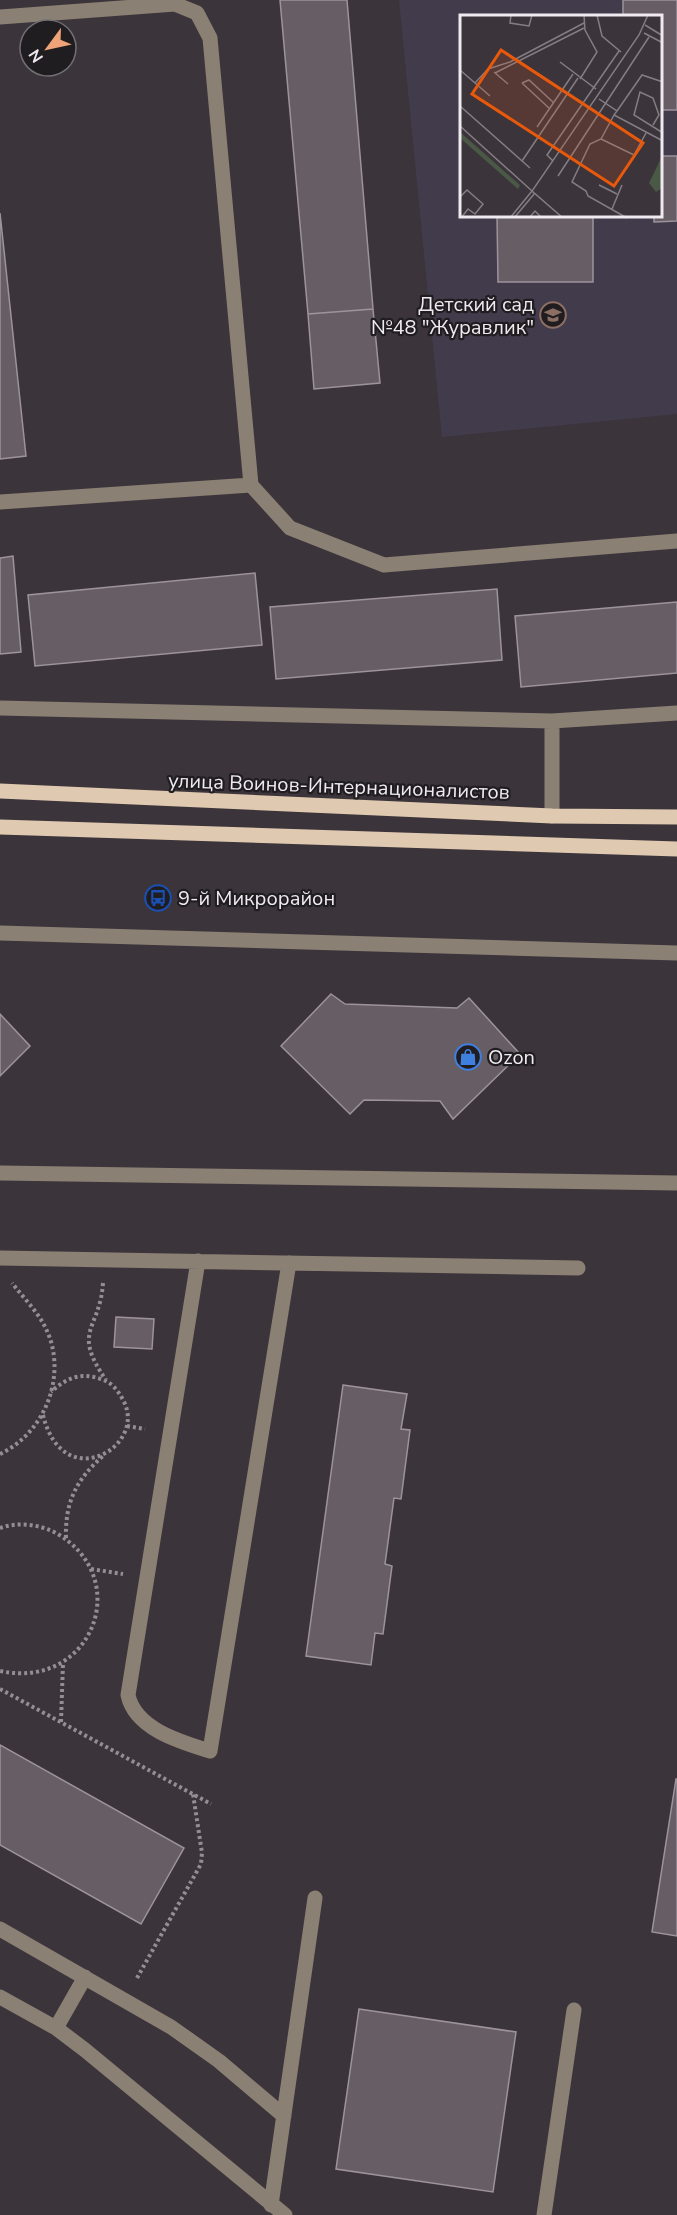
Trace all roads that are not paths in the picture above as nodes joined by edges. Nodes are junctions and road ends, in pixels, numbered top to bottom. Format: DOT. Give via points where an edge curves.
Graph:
graph roads {
  1 [pos="0,17"];
  2 [pos="251,485"];
  3 [pos="0,502"];
  4 [pos="677,541"];
  5 [pos="0,708"];
  6 [pos="677,713"];
  7 [pos="552,722"];
  8 [pos="0,791"];
  9 [pos="552,816"];
  10 [pos="677,818"];
  11 [pos="0,827"];
  12 [pos="677,849"];
  13 [pos="0,933"];
  14 [pos="677,953"];
  15 [pos="0,1173"];
  16 [pos="677,1183"];
  17 [pos="0,1258"];
  18 [pos="198,1261"];
  19 [pos="290,1263"];
  20 [pos="578,1268"];
  21 [pos="315,1898"];
  22 [pos="0,1929"];
  23 [pos="85,1977"];
  24 [pos="0,1997"];
  25 [pos="574,2010"];
  26 [pos="56,2028"];
  27 [pos="284,2116"];
  28 [pos="272,2205"];
  29 [pos="285,2215"];
  30 [pos="544,2215"];
  1 -- 2 [label="lane" via="175,4 198,13 210,39"];
  2 -- 3 [label="lane"];
  2 -- 4 [label="lane" via="290,528 384,565"];
  5 -- 7 [label="lane"];
  6 -- 7 [label="lane"];
  7 -- 9 [label="lane"];
  8 -- 9 [label="main road, улица Воинов-Интернационалистов"];
  9 -- 10 [label="main road, улица Воинов-Интернационалистов"];
  11 -- 12 [label="main road"];
  13 -- 14 [label="lane"];
  15 -- 16 [label="lane"];
  17 -- 18 [label="lane"];
  18 -- 19 [label="lane"];
  18 -- 19 [label="lane" via="128,1695 145,1723 210,1751"];
  19 -- 20 [label="lane"];
  21 -- 27 [label="lane"];
  22 -- 23 [label="lane"];
  23 -- 26 [label="lane"];
  23 -- 27 [label="lane" via="191,2040"];
  24 -- 26 [label="lane"];
  25 -- 30 [label="lane"];
  26 -- 28 [label="lane"];
  27 -- 28 [label="lane"];
  28 -- 29 [label="lane"];
}
